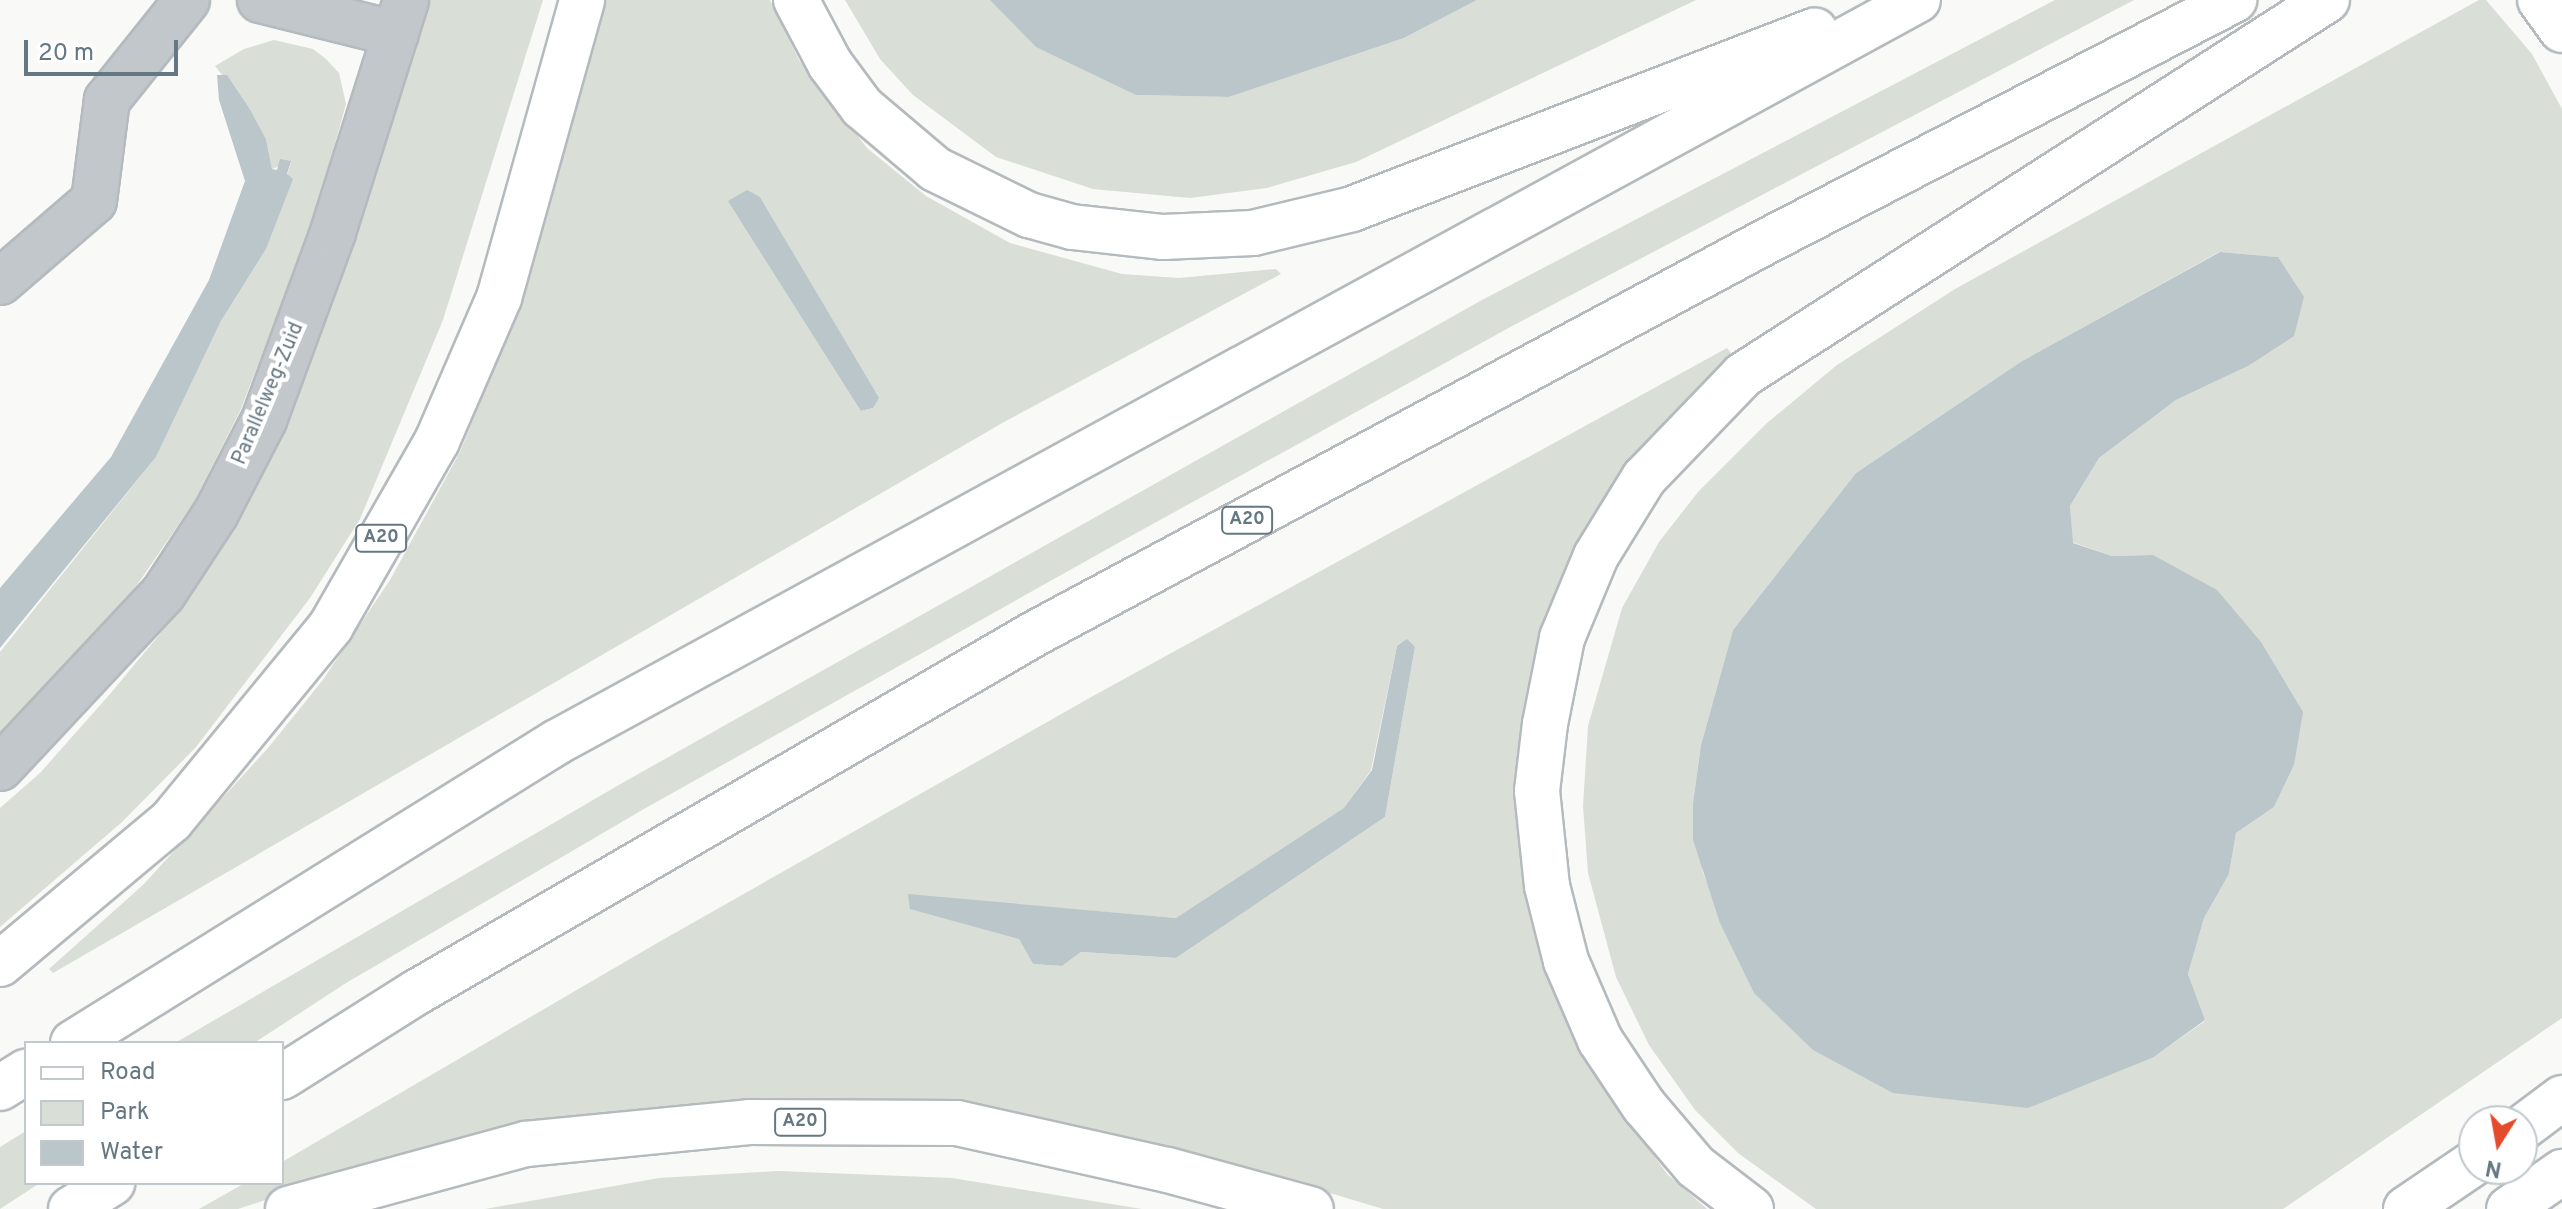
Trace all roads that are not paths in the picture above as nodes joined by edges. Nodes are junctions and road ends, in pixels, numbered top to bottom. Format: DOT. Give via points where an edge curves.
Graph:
graph roads {
  1 [pos="187,0"];
  2 [pos="260,0"];
  3 [pos="582,0"];
  4 [pos="796,0"];
  5 [pos="1892,0"];
  6 [pos="1918,0"];
  7 [pos="2234,0"];
  8 [pos="2327,0"];
  9 [pos="401,17"];
  10 [pos="0,282"];
  11 [pos="0,768"];
  12 [pos="0,964"];
  13 [pos="76,1041"];
  14 [pos="24,1073"];
  15 [pos="284,1076"];
  16 [pos="0,1088"];
  17 [pos="2562,1098"];
  18 [pos="2538,1116"];
  19 [pos="2562,1172"];
  20 [pos="2458,1174"];
  21 [pos="109,1185"];
  22 [pos="71,1209"];
  23 [pos="288,1209"];
  24 [pos="1311,1209"];
  25 [pos="1751,1209"];
  26 [pos="2406,1209"];
  27 [pos="2509,1209"];
  1 -- 10 [label="street" via="107,100 94,201"];
  2 -- 9 [label="street"];
  3 -- 12 [label="highway, A20" via="499,298 437,441 331,626 171,821"];
  4 -- 5 [label="highway" via="830,64 862,107 935,169 1029,215 1072,227 1163,237 1253,233 1352,209"];
  6 -- 13 [label="highway" via="557,742"];
  7 -- 15 [label="highway, A20" via="1767,241 1034,634 417,992"];
  8 -- 25 [label="highway" via="1743,375 1644,478 1596,556 1562,638 1545,724 1537,791 1547,886 1566,961 1600,1040 1644,1106 1696,1167"];
  9 -- 11 [label="street, Parallelweg-Zuid" via="333,232 264,420 216,513 163,594"];
  14 -- 16 [label="highway"];
  17 -- 18 [label="highway"];
  19 -- 27 [label="highway"];
  20 -- 26 [label="highway"];
  21 -- 22 [label="highway"];
  23 -- 24 [label="highway, A20" via="526,1144 749,1122 957,1123 1168,1170"];
}
